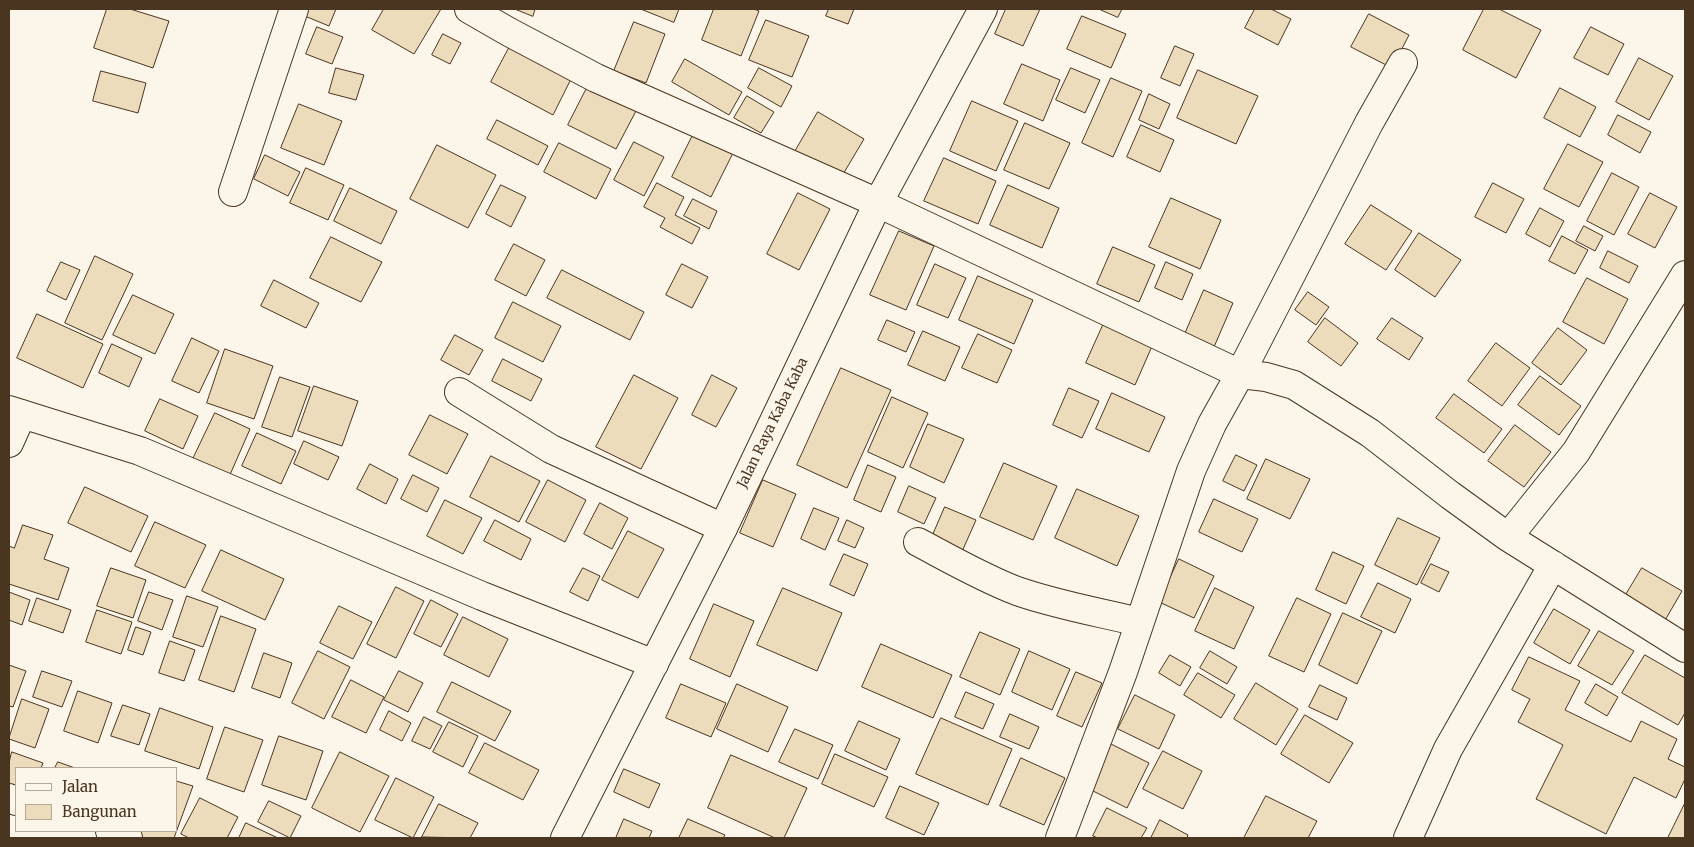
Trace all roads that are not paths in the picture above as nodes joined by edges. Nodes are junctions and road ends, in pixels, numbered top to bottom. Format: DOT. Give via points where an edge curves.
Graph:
graph roads {
  1 [pos="294,9"];
  2 [pos="469,9"];
  3 [pos="983,9"];
  4 [pos="1403,63"];
  5 [pos="232,192"];
  6 [pos="878,203"];
  7 [pos="1685,275"];
  8 [pos="1240,374"];
  9 [pos="459,392"];
  10 [pos="16,412"];
  11 [pos="9,443"];
  12 [pos="723,528"];
  13 [pos="1508,537"];
  14 [pos="918,542"];
  15 [pos="1553,565"];
  16 [pos="1139,622"];
  17 [pos="1685,648"];
  18 [pos="654,664"];
  19 [pos="113,832"];
  20 [pos="128,838"];
  21 [pos="565,838"];
  22 [pos="1060,838"];
  23 [pos="1408,838"];
  1 -- 5 [label="street"];
  2 -- 6 [label="street" via="596,78"];
  3 -- 6 [label="street, Jalan Raya Kaba Kaba"];
  4 -- 8 [label="street" via="1369,122"];
  6 -- 8 [label="street"];
  6 -- 12 [label="street, Jalan Raya Kaba Kaba"];
  7 -- 13 [label="street" via="1576,452"];
  8 -- 13 [label="street" via="1294,384 1370,433"];
  8 -- 16 [label="street" via="1191,471"];
  9 -- 12 [label="street" via="551,449"];
  10 -- 11 [label="street"];
  10 -- 18 [label="street" via="140,451 473,593"];
  12 -- 18 [label="street, Jalan Raya Kaba Kaba"];
  13 -- 15 [label="street"];
  14 -- 16 [label="street" via="1016,590"];
  15 -- 17 [label="street"];
  15 -- 23 [label="street" via="1448,750"];
  16 -- 22 [label="street"];
  18 -- 21 [label="street, Jalan Raya Kaba Kaba"];
  19 -- 20 [label="street"];
}
